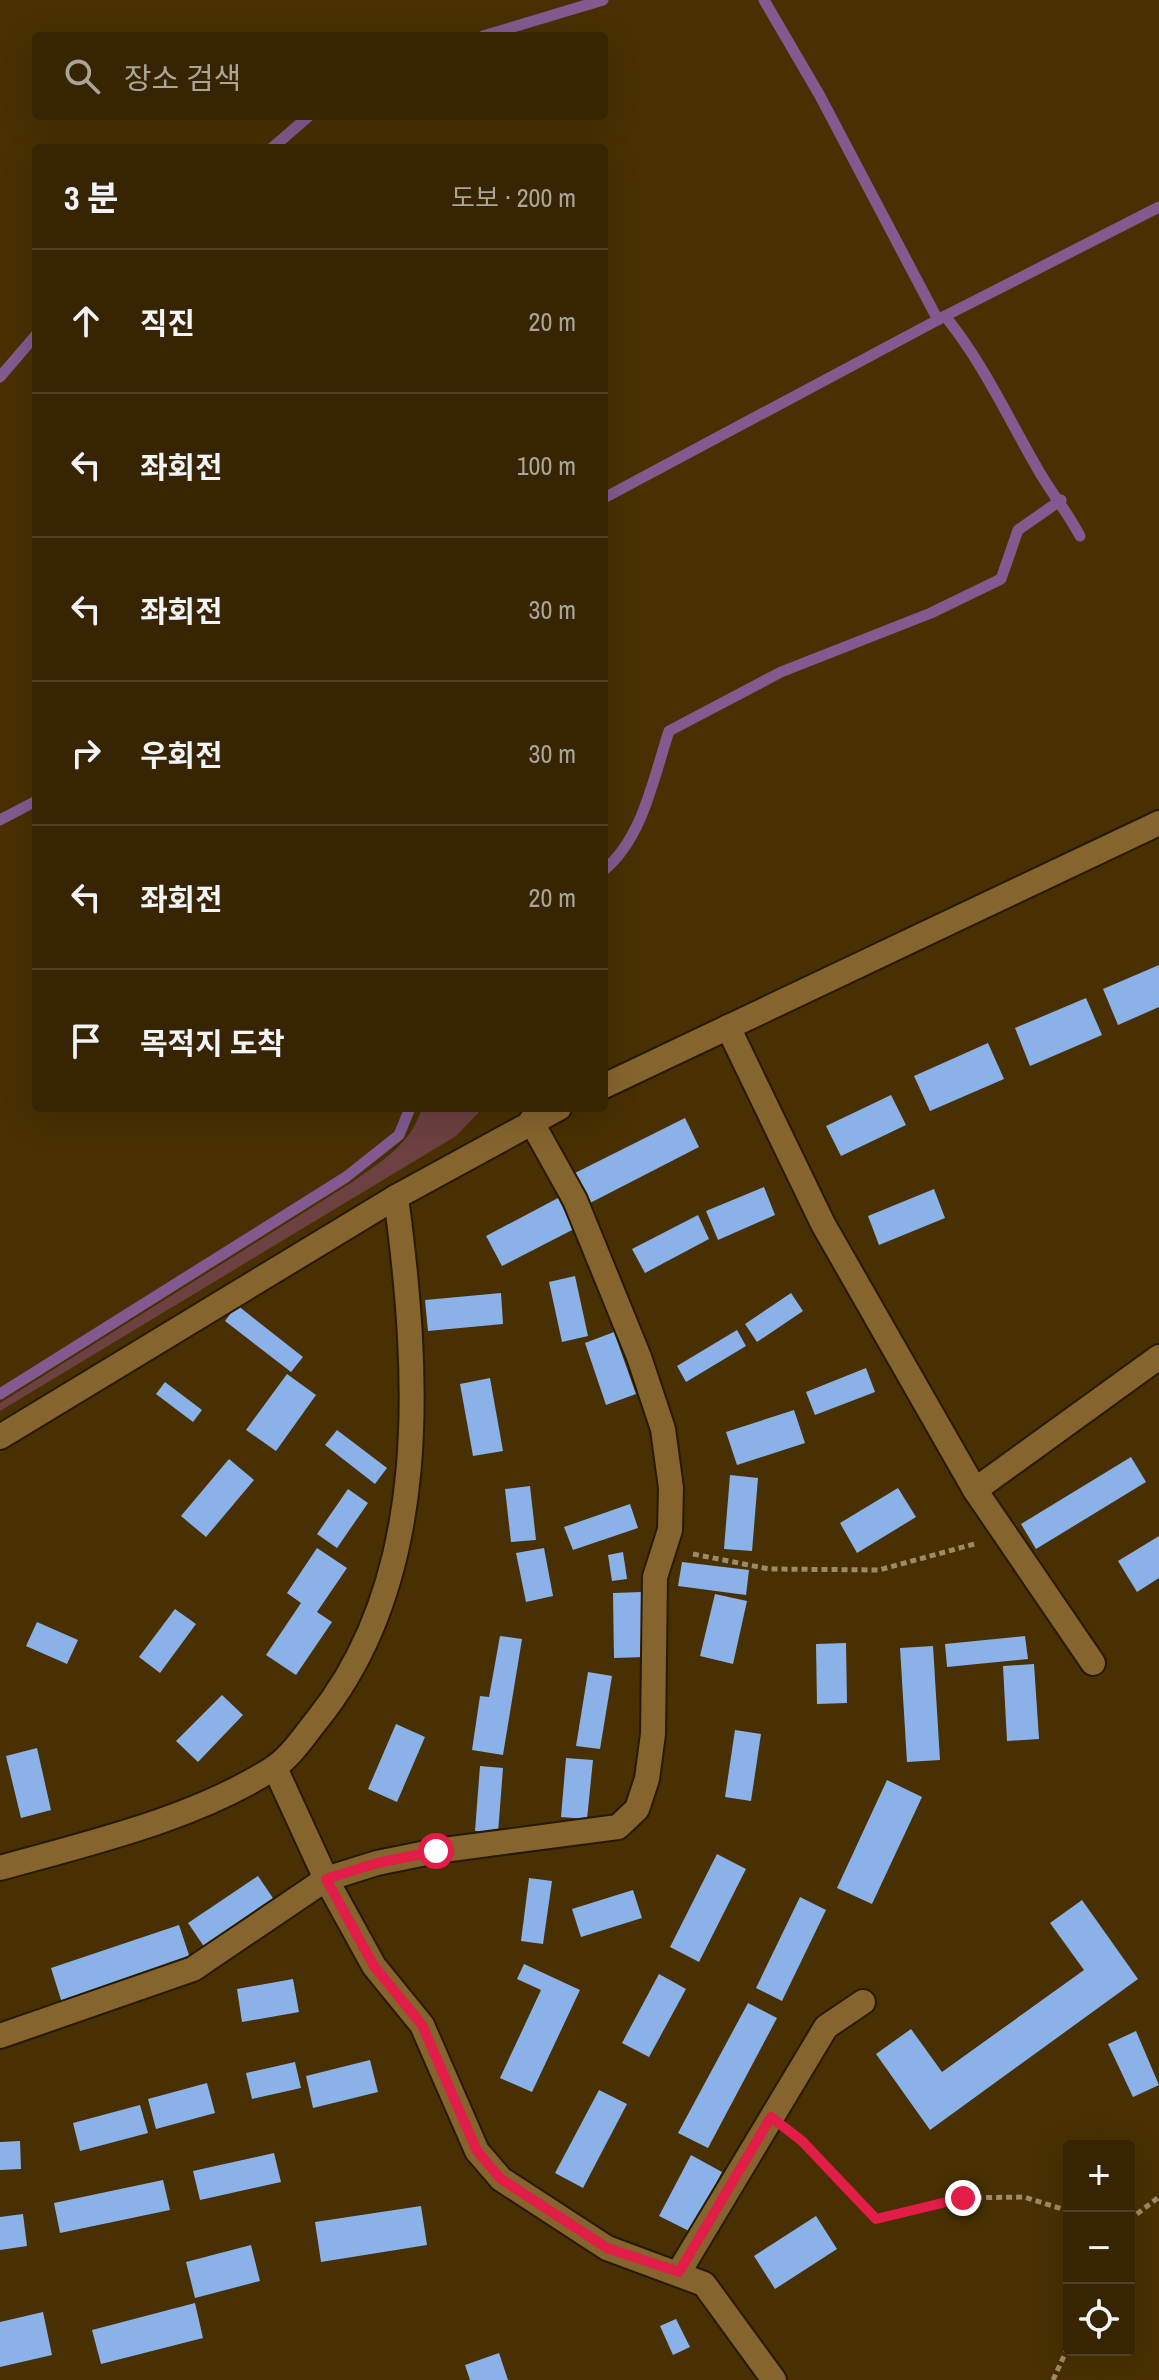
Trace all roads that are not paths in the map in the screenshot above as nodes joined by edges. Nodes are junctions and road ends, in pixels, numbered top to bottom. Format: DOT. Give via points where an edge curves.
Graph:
graph roads {
  1 [pos="1159,823"];
  2 [pos="728,1027"];
  3 [pos="608,1084"];
  4 [pos="550,1112"];
  5 [pos="531,1121"];
  6 [pos="396,1197"];
  7 [pos="1159,1357"];
  8 [pos="0,1437"];
  9 [pos="975,1490"];
  10 [pos="1093,1663"];
  11 [pos="275,1768"];
  12 [pos="0,1868"];
  13 [pos="326,1879"];
  14 [pos="863,2002"];
  15 [pos="0,2036"];
  16 [pos="679,2272"];
  17 [pos="774,2380"];
  1 -- 2 [label="street"];
  2 -- 3 [label="street"];
  2 -- 9 [label="street" via="823,1224"];
  4 -- 5 [label="street"];
  5 -- 6 [label="street"];
  5 -- 13 [label="street" via="575,1200 663,1429 670,1530 655,1577 653,1734 647,1779 637,1809 618,1827 436,1851"];
  6 -- 8 [label="street"];
  6 -- 11 [label="street" via="410,1302 409,1471 397,1545 377,1624 336,1697"];
  7 -- 9 [label="street"];
  9 -- 10 [label="street"];
  11 -- 12 [label="street" via="204,1805"];
  11 -- 13 [label="street"];
  13 -- 15 [label="street" via="193,1969"];
  13 -- 16 [label="street" via="374,1966 422,2025 477,2151 501,2179 607,2248"];
  14 -- 16 [label="street" via="826,2027"];
  16 -- 17 [label="street" via="704,2284"];
}
